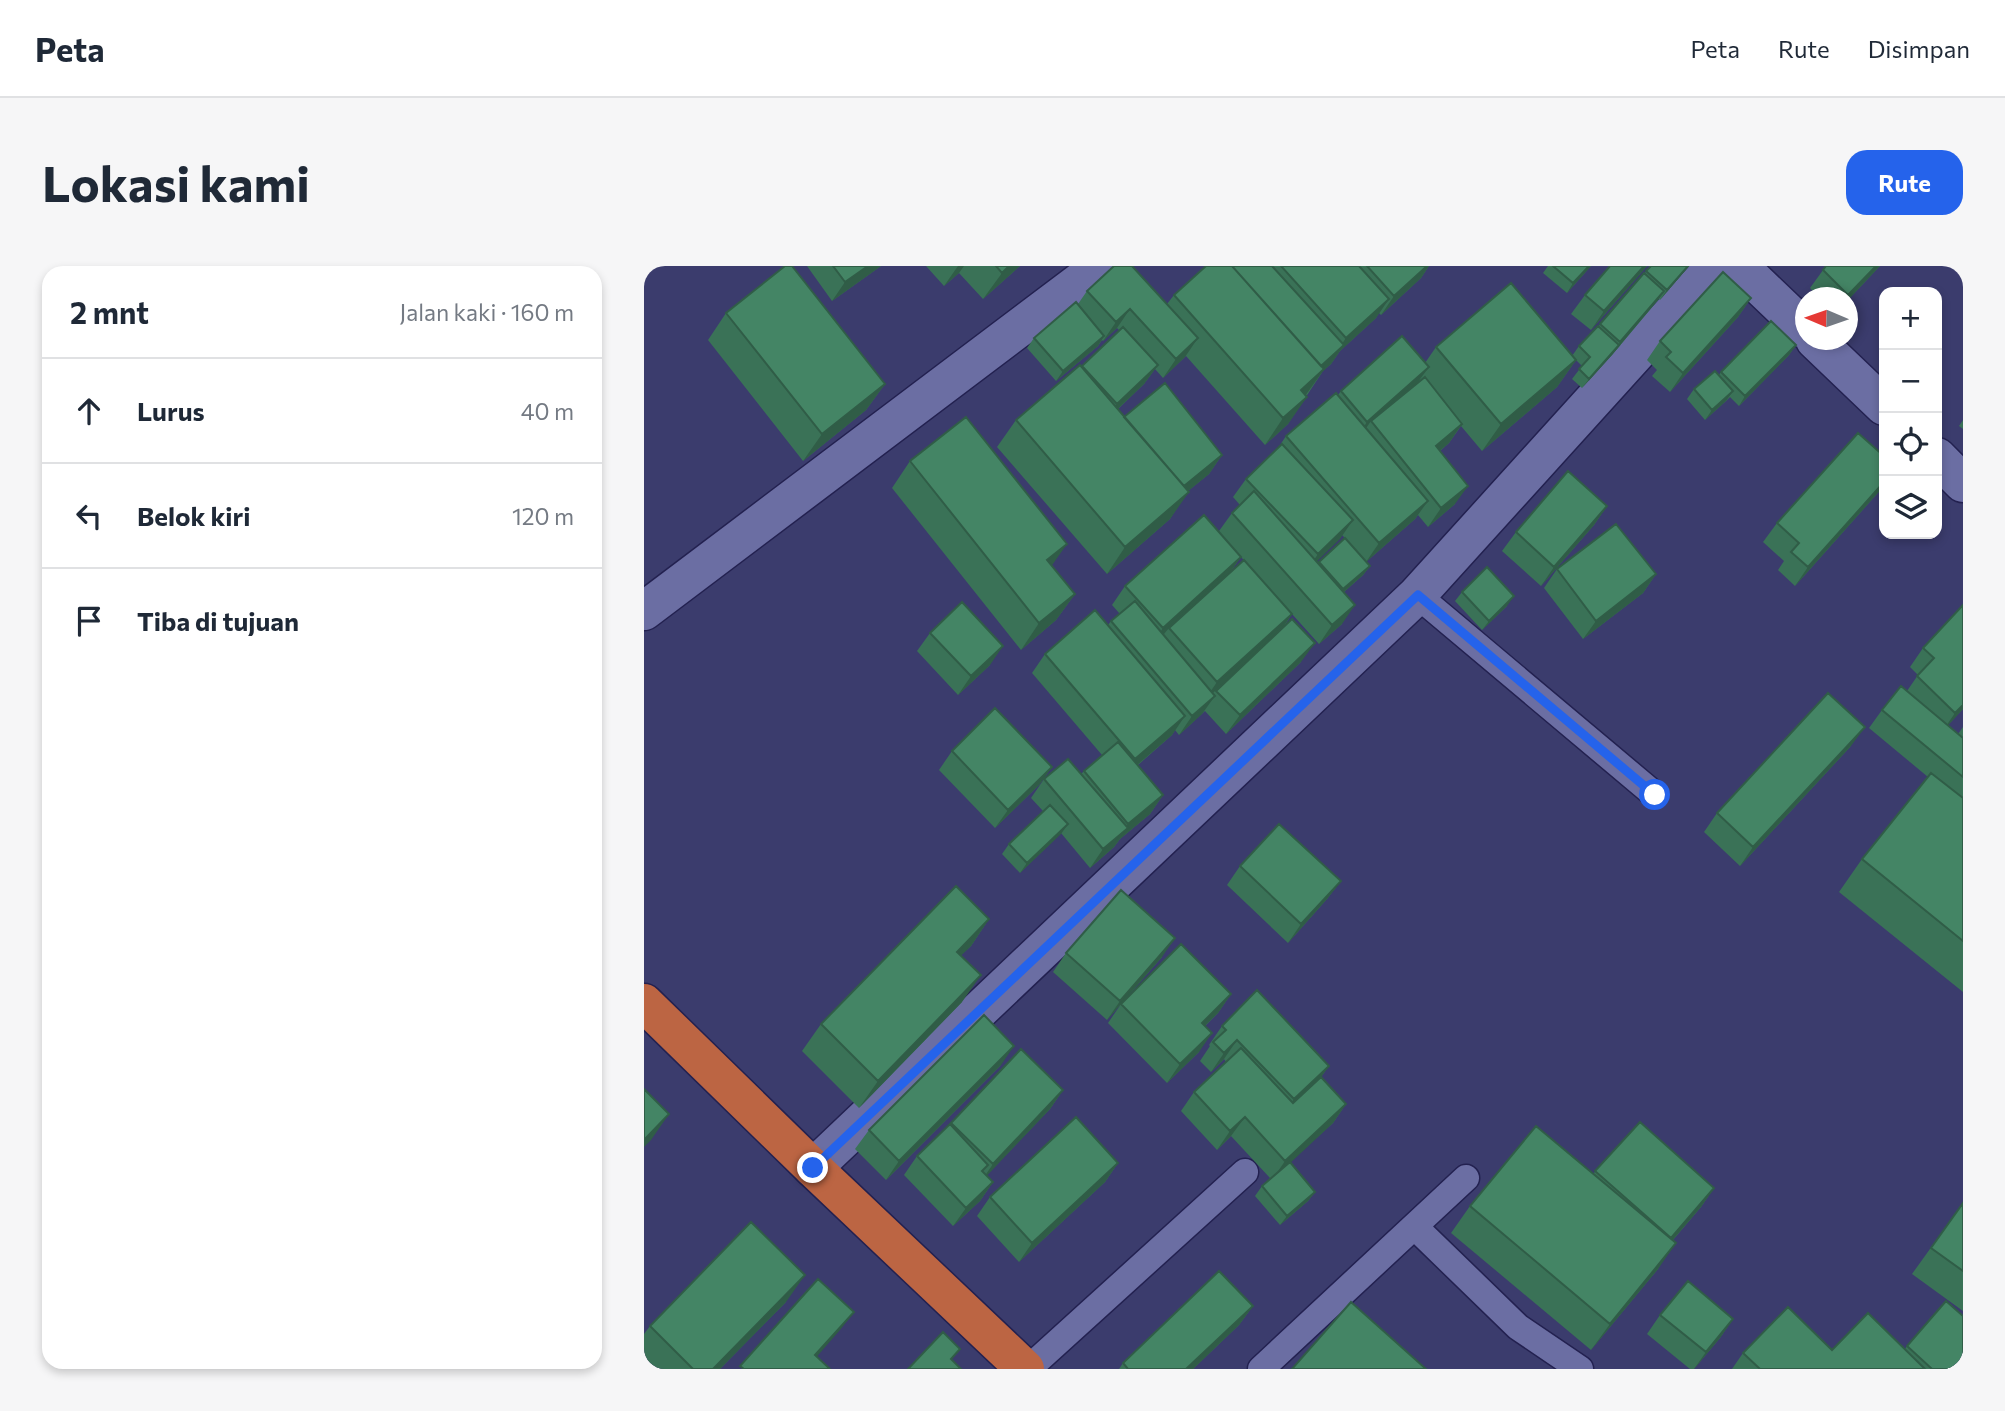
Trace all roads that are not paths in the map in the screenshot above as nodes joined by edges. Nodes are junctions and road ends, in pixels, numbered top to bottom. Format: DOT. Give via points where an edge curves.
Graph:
graph roads {
  1 [pos="1101,266"];
  2 [pos="1715,266"];
  3 [pos="1739,266"];
  4 [pos="1795,320"];
  5 [pos="1825,350"];
  6 [pos="1879,402"];
  7 [pos="1942,462"];
  8 [pos="1963,483"];
  9 [pos="1418,595"];
  10 [pos="644,611"];
  11 [pos="1655,795"];
  12 [pos="644,1003"];
  13 [pos="813,1168"];
  14 [pos="1245,1172"];
  15 [pos="1466,1178"];
  16 [pos="1415,1227"];
  17 [pos="1027,1369"];
  18 [pos="1261,1369"];
  19 [pos="1580,1369"];
  1 -- 10 [label="street"];
  2 -- 9 [label="street"];
  3 -- 4 [label="street"];
  5 -- 6 [label="street"];
  7 -- 8 [label="street"];
  9 -- 11 [label="lane"];
  9 -- 13 [label="street"];
  12 -- 13 [label="highway"];
  13 -- 17 [label="highway"];
  14 -- 17 [label="lane"];
  15 -- 16 [label="lane"];
  16 -- 18 [label="lane"];
  16 -- 19 [label="lane" via="1518,1327"];
}
